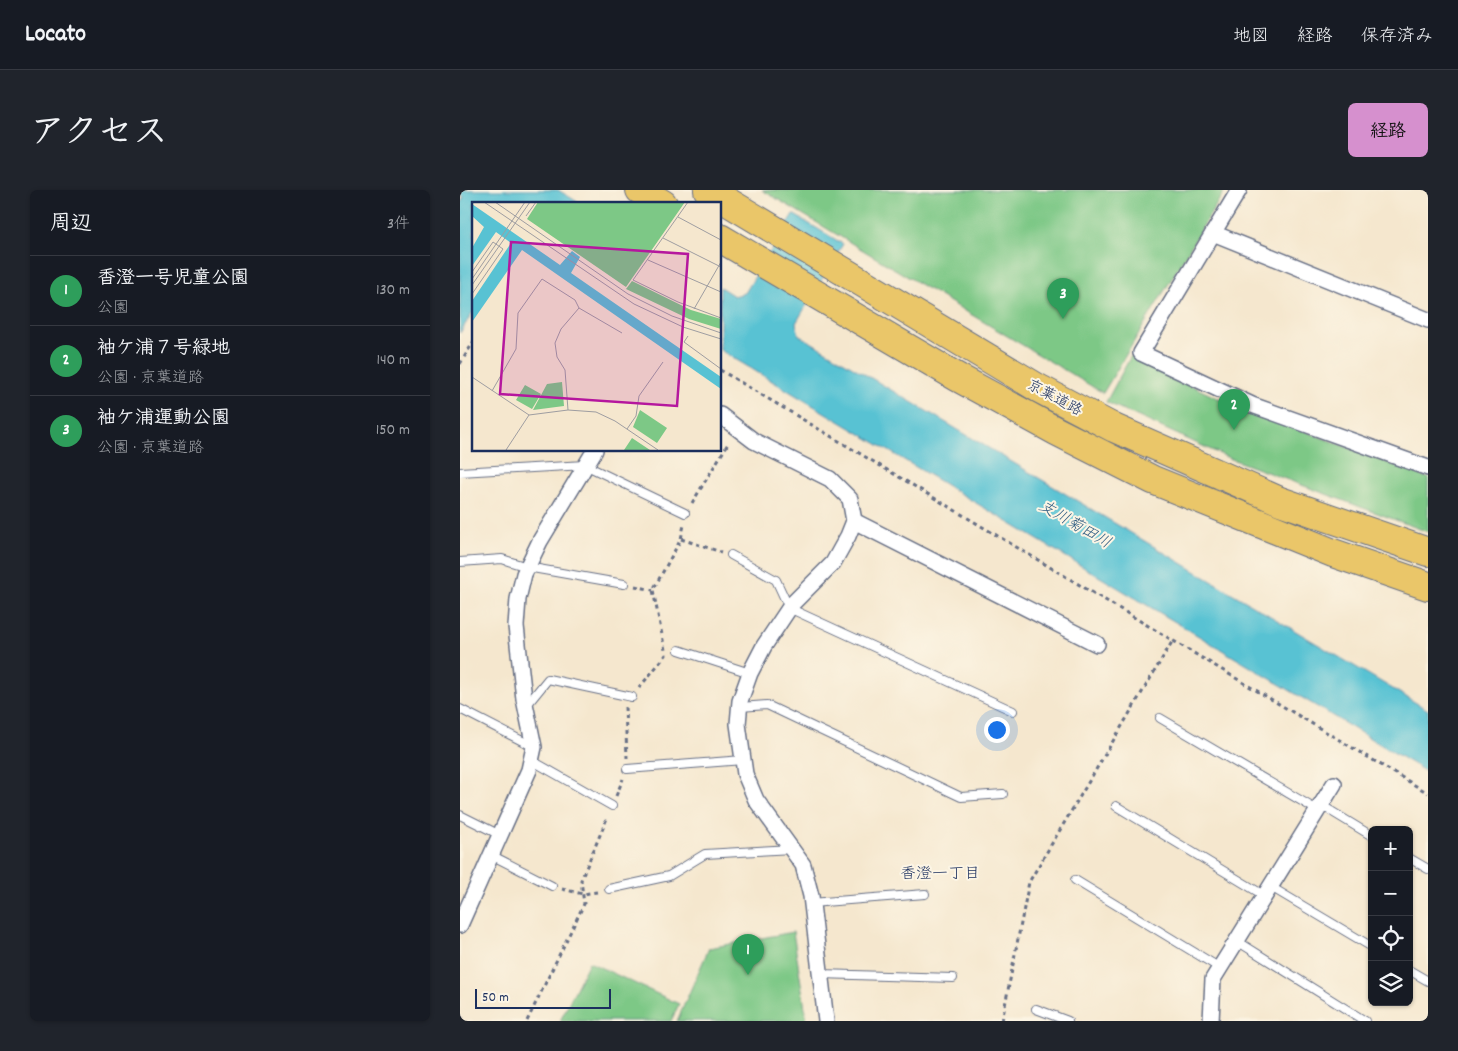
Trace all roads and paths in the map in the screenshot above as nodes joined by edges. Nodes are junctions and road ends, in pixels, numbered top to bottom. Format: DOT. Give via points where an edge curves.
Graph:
graph roads {
  1 [pos="640,190"];
  2 [pos="708,190"];
  3 [pos="1239,190"];
  4 [pos="660,202"];
  5 [pos="1213,233"];
  6 [pos="721,239"];
  7 [pos="1428,320"];
  8 [pos="472,344"];
  9 [pos="460,364"];
  10 [pos="721,371"];
  11 [pos="721,416"];
  12 [pos="737,428"];
  13 [pos="594,451"];
  14 [pos="585,465"];
  15 [pos="1428,468"];
  16 [pos="460,472"];
  17 [pos="686,513"];
  18 [pos="854,521"];
  19 [pos="681,539"];
  20 [pos="1428,552"];
  21 [pos="731,555"];
  22 [pos="460,562"];
  23 [pos="527,567"];
  24 [pos="624,584"];
  25 [pos="1428,586"];
  26 [pos="653,590"];
  27 [pos="789,608"];
  28 [pos="1172,642"];
  29 [pos="1097,644"];
  30 [pos="678,650"];
  31 [pos="750,673"];
  32 [pos="632,697"];
  33 [pos="526,706"];
  34 [pos="740,706"];
  35 [pos="460,709"];
  36 [pos="1013,711"];
  37 [pos="1160,718"];
  38 [pos="532,754"];
  39 [pos="743,760"];
  40 [pos="627,769"];
  41 [pos="1334,784"];
  42 [pos="1428,793"];
  43 [pos="1003,794"];
  44 [pos="612,806"];
  45 [pos="1116,806"];
  46 [pos="1319,808"];
  47 [pos="460,815"];
  48 [pos="1368,834"];
  49 [pos="500,835"];
  50 [pos="792,849"];
  51 [pos="491,855"];
  52 [pos="1413,860"];
  53 [pos="1428,869"];
  54 [pos="1075,880"];
  55 [pos="552,886"];
  56 [pos="609,889"];
  57 [pos="1268,891"];
  58 [pos="582,894"];
  59 [pos="924,894"];
  60 [pos="811,903"];
  61 [pos="464,905"];
  62 [pos="460,925"];
  63 [pos="1237,941"];
  64 [pos="1368,945"];
  65 [pos="1220,968"];
  66 [pos="1413,972"];
  67 [pos="820,974"];
  68 [pos="953,978"];
  69 [pos="1428,981"];
  70 [pos="1036,1009"];
  71 [pos="460,1017"];
  72 [pos="468,1021"];
  73 [pos="526,1021"];
  74 [pos="826,1021"];
  75 [pos="1002,1021"];
  76 [pos="1068,1021"];
  77 [pos="1211,1021"];
  78 [pos="1365,1021"];
  1 -- 4 [label="highway"];
  2 -- 20 [label="highway, 京葉道路" via="1038,388 1114,428 1280,500"];
  3 -- 5 [label="street"];
  5 -- 7 [label="street"];
  5 -- 15 [label="street" via="1140,353 1252,405"];
  6 -- 25 [label="highway, 京葉道路" via="957,377 1153,480 1333,553"];
  8 -- 9 [label="path"];
  10 -- 28 [label="path"];
  11 -- 12 [label="street"];
  12 -- 17 [label="path"];
  12 -- 18 [label="street" via="754,441 830,479 850,499"];
  13 -- 14 [label="street"];
  14 -- 16 [label="lane"];
  14 -- 17 [label="lane"];
  14 -- 23 [label="street"];
  17 -- 19 [label="path"];
  18 -- 27 [label="street" via="833,563"];
  18 -- 29 [label="street"];
  19 -- 21 [label="path"];
  19 -- 26 [label="path"];
  21 -- 27 [label="lane" via="776,580"];
  22 -- 23 [label="lane" via="502,560"];
  23 -- 24 [label="lane"];
  23 -- 33 [label="street" via="518,599 516,626"];
  24 -- 26 [label="path"];
  26 -- 32 [label="path" via="666,655"];
  27 -- 31 [label="street"];
  27 -- 36 [label="lane"];
  28 -- 42 [label="path"];
  28 -- 75 [label="path" via="1029,882"];
  30 -- 31 [label="lane"];
  31 -- 34 [label="street"];
  32 -- 33 [label="lane" via="548,680"];
  32 -- 40 [label="path" via="625,706"];
  33 -- 38 [label="street"];
  34 -- 39 [label="street" via="738,724"];
  34 -- 43 [label="lane" via="767,705 961,797"];
  35 -- 38 [label="lane"];
  37 -- 46 [label="lane"];
  38 -- 44 [label="lane"];
  38 -- 49 [label="street" via="529,770"];
  39 -- 40 [label="lane"];
  39 -- 50 [label="street" via="756,800"];
  40 -- 44 [label="path"];
  41 -- 46 [label="street"];
  44 -- 58 [label="path" via="580,880"];
  45 -- 57 [label="lane"];
  46 -- 48 [label="lane"];
  46 -- 57 [label="street"];
  47 -- 49 [label="lane"];
  49 -- 51 [label="street"];
  50 -- 56 [label="lane" via="705,854 669,876"];
  50 -- 60 [label="street" via="803,866"];
  51 -- 55 [label="lane"];
  51 -- 61 [label="street"];
  52 -- 53 [label="lane"];
  54 -- 65 [label="lane"];
  55 -- 58 [label="path"];
  56 -- 58 [label="path"];
  57 -- 63 [label="street"];
  57 -- 64 [label="lane"];
  58 -- 73 [label="path" via="584,904"];
  59 -- 60 [label="lane"];
  60 -- 67 [label="street"];
  61 -- 62 [label="street"];
  63 -- 65 [label="street"];
  63 -- 78 [label="lane"];
  65 -- 77 [label="street" via="1213,979"];
  66 -- 69 [label="lane"];
  67 -- 68 [label="lane"];
  67 -- 74 [label="street"];
  70 -- 76 [label="lane"];
  71 -- 72 [label="path"];
}
